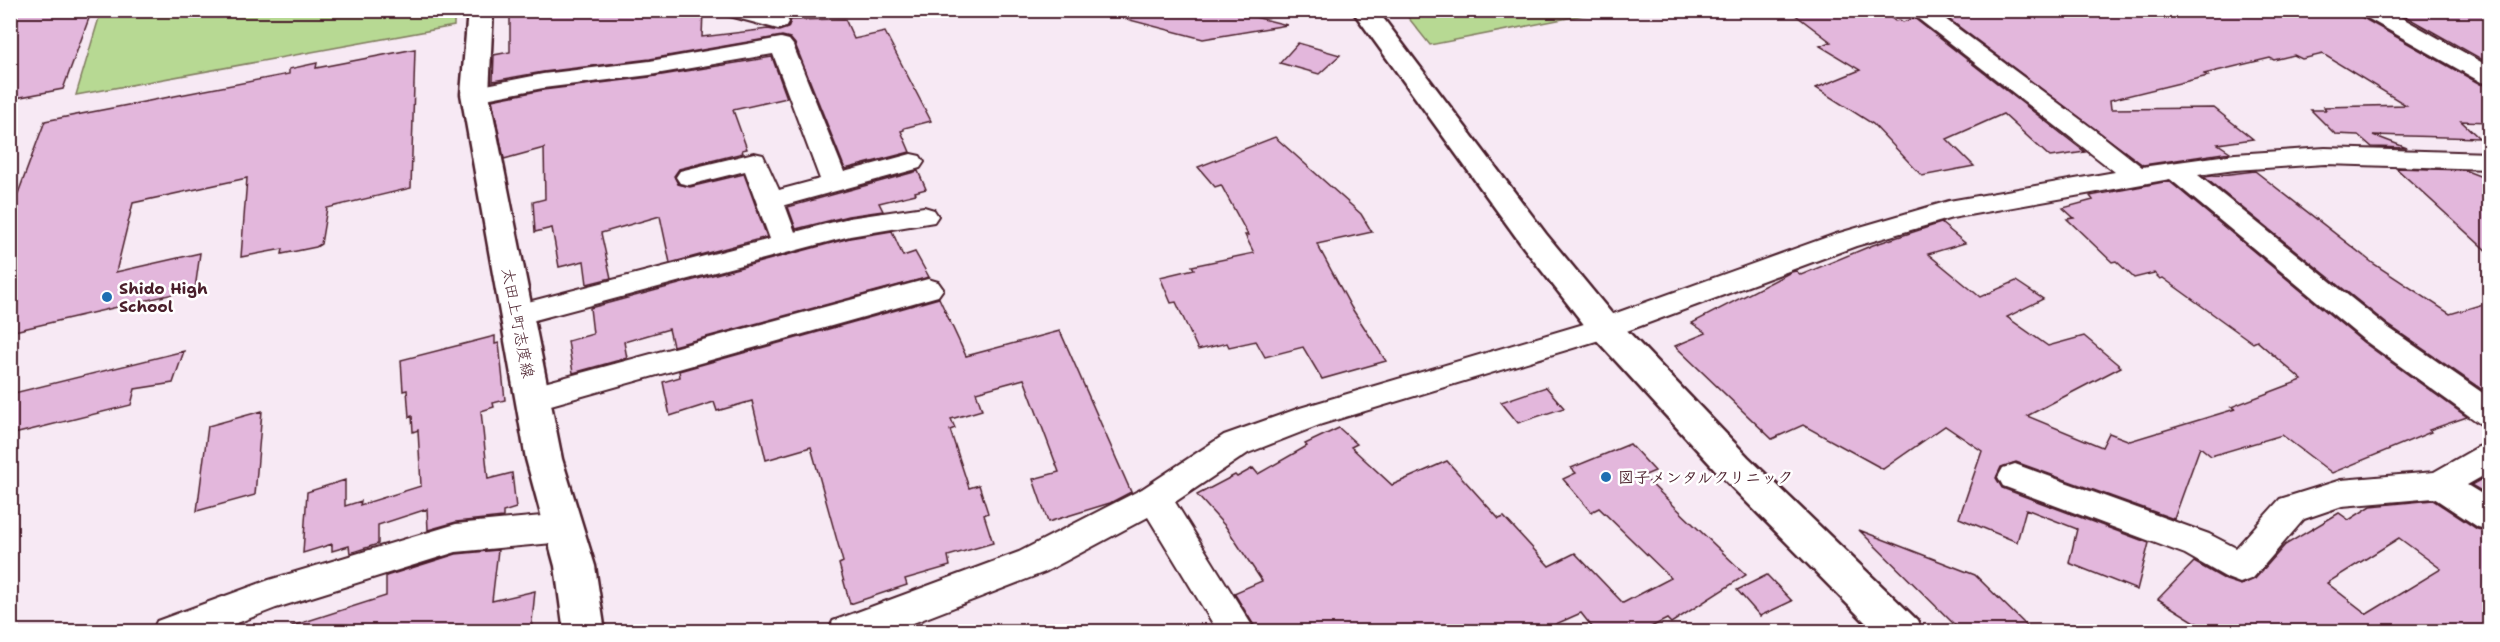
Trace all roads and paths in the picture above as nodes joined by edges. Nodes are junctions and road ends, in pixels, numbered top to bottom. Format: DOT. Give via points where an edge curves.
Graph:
graph roads {
  1 [pos="481,10"];
  2 [pos="734,10"];
  3 [pos="1364,10"];
  4 [pos="1918,10"];
  5 [pos="2370,10"];
  6 [pos="778,22"];
  7 [pos="2490,76"];
  8 [pos="475,94"];
  9 [pos="2490,161"];
  10 [pos="911,162"];
  11 [pos="2176,171"];
  12 [pos="2136,176"];
  13 [pos="689,177"];
  14 [pos="835,183"];
  15 [pos="770,201"];
  16 [pos="924,216"];
  17 [pos="786,244"];
  18 [pos="928,289"];
  19 [pos="516,315"];
  20 [pos="1605,328"];
  21 [pos="532,398"];
  22 [pos="2490,415"];
  23 [pos="2490,456"];
  24 [pos="2015,477"];
  25 [pos="2440,484"];
  26 [pos="1154,498"];
  27 [pos="2490,517"];
  28 [pos="564,528"];
  29 [pos="170,632"];
  30 [pos="585,632"];
  31 [pos="846,632"];
  32 [pos="1238,632"];
  33 [pos="1902,632"];
  1 -- 8 [label="main road, 太田上町志度線"];
  2 -- 6 [label="street"];
  3 -- 20 [label="main road" via="1534,241"];
  4 -- 12 [label="street"];
  5 -- 7 [label="street"];
  8 -- 14 [label="street" via="781,45"];
  8 -- 19 [label="main road, 太田上町志度線"];
  9 -- 11 [label="street" via="2325,156 2235,162"];
  10 -- 14 [label="street"];
  11 -- 12 [label="street"];
  11 -- 22 [label="street" via="2375,333"];
  12 -- 20 [label="street" via="1949,210 1846,240"];
  13 -- 15 [label="street" via="754,161"];
  14 -- 15 [label="street"];
  15 -- 17 [label="street"];
  16 -- 17 [label="street" via="849,227"];
  17 -- 19 [label="street"];
  18 -- 21 [label="street"];
  19 -- 21 [label="main road, 太田上町志度線"];
  20 -- 26 [label="street" via="1289,424 1236,444"];
  20 -- 33 [label="main road" via="1735,467"];
  21 -- 28 [label="main road, 太田上町志度線"];
  23 -- 25 [label="street"];
  24 -- 25 [label="street" via="2197,544 2240,568 2292,508 2341,493"];
  25 -- 27 [label="street"];
  26 -- 31 [label="street" via="1032,562"];
  26 -- 32 [label="street"];
  28 -- 29 [label="street" via="456,538 269,595"];
  28 -- 30 [label="main road, 太田上町志度線" via="575,566"];
}
